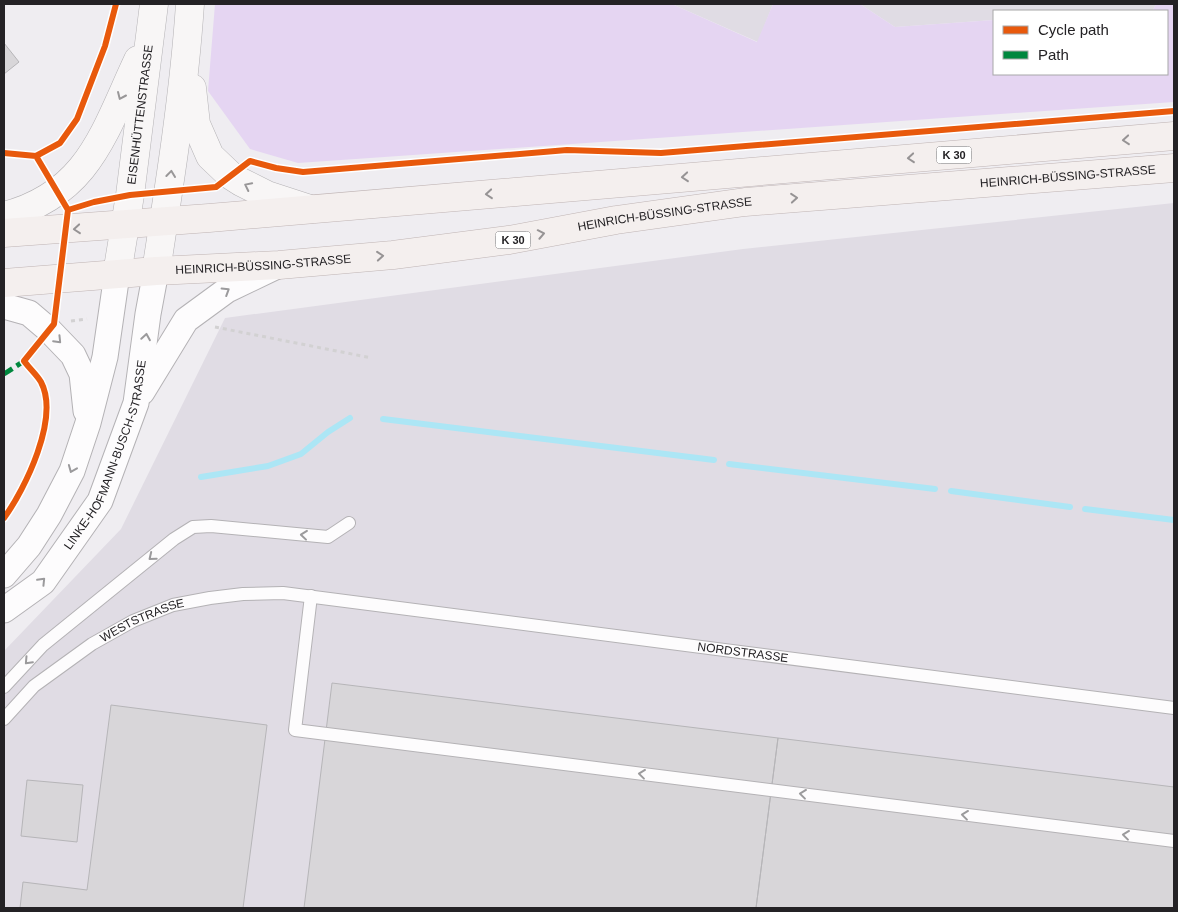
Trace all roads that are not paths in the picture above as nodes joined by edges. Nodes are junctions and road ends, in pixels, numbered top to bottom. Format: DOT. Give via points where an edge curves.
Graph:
graph roads {
  1 [pos="154,4"];
  2 [pos="190,4"];
  3 [pos="149,36"];
  4 [pos="187,44"];
  5 [pos="1174,136"];
  6 [pos="1174,168"];
  7 [pos="310,209"];
  8 [pos="4,216"];
  9 [pos="164,222"];
  10 [pos="125,224"];
  11 [pos="4,233"];
  12 [pos="279,265"];
  13 [pos="156,271"];
  14 [pos="117,274"];
  15 [pos="4,283"];
  16 [pos="4,306"];
  17 [pos="136,403"];
  18 [pos="88,423"];
  19 [pos="349,523"];
  20 [pos="4,575"];
  21 [pos="311,596"];
  22 [pos="4,610"];
  23 [pos="4,687"];
  24 [pos="1174,708"];
  25 [pos="4,719"];
  26 [pos="1174,841"];
  1 -- 3 [label="street, EISENHÜTTENSTRASSE"];
  2 -- 4 [label="street"];
  3 -- 8 [label="street, one-way" via="104,134 80,172 46,200"];
  3 -- 10 [label="street, EISENHÜTTENSTRASSE"];
  7 -- 4 [label="street, one-way" via="267,195 241,182 210,156 196,124"];
  9 -- 4 [label="street, one-way"];
  5 -- 7 [label="main road, K 30, one-way"];
  12 -- 6 [label="main road, HEINRICH-BÜSSING-STRASSE / K 30, one-way" via="509,240 616,220 745,202"];
  7 -- 9 [label="main road, K 30"];
  9 -- 10 [label="main road, K 30"];
  9 -- 13 [label="street"];
  10 -- 11 [label="main road, K 30, one-way"];
  10 -- 14 [label="street, EISENHÜTTENSTRASSE"];
  12 -- 13 [label="main road, HEINRICH-BÜSSING-STRASSE / K 30"];
  17 -- 12 [label="street, one-way" via="186,320 227,290"];
  13 -- 14 [label="main road, K 30"];
  17 -- 13 [label="street, LINKE-HOFMANN-BUSCH-STRASSE, one-way"];
  14 -- 15 [label="main road, K 30"];
  14 -- 18 [label="street, LINKE-HOFMANN-BUSCH-STRASSE" via="105,357"];
  16 -- 18 [label="street, one-way" via="29,313 73,355 82,374"];
  22 -- 17 [label="street, LINKE-HOFMANN-BUSCH-STRASSE, one-way" via="43,582 100,501"];
  18 -- 20 [label="street, LINKE-HOFMANN-BUSCH-STRASSE, one-way" via="72,471 49,515 29,546"];
  19 -- 23 [label="lane, one-way" via="328,537 193,527 42,646"];
  21 -- 24 [label="lane, NORDSTRASSE"];
  21 -- 25 [label="lane, WESTSTRASSE" via="283,593 210,598 173,605 133,621 92,644 34,686"];
  26 -- 21 [label="lane, one-way" via="294,730"];
}
